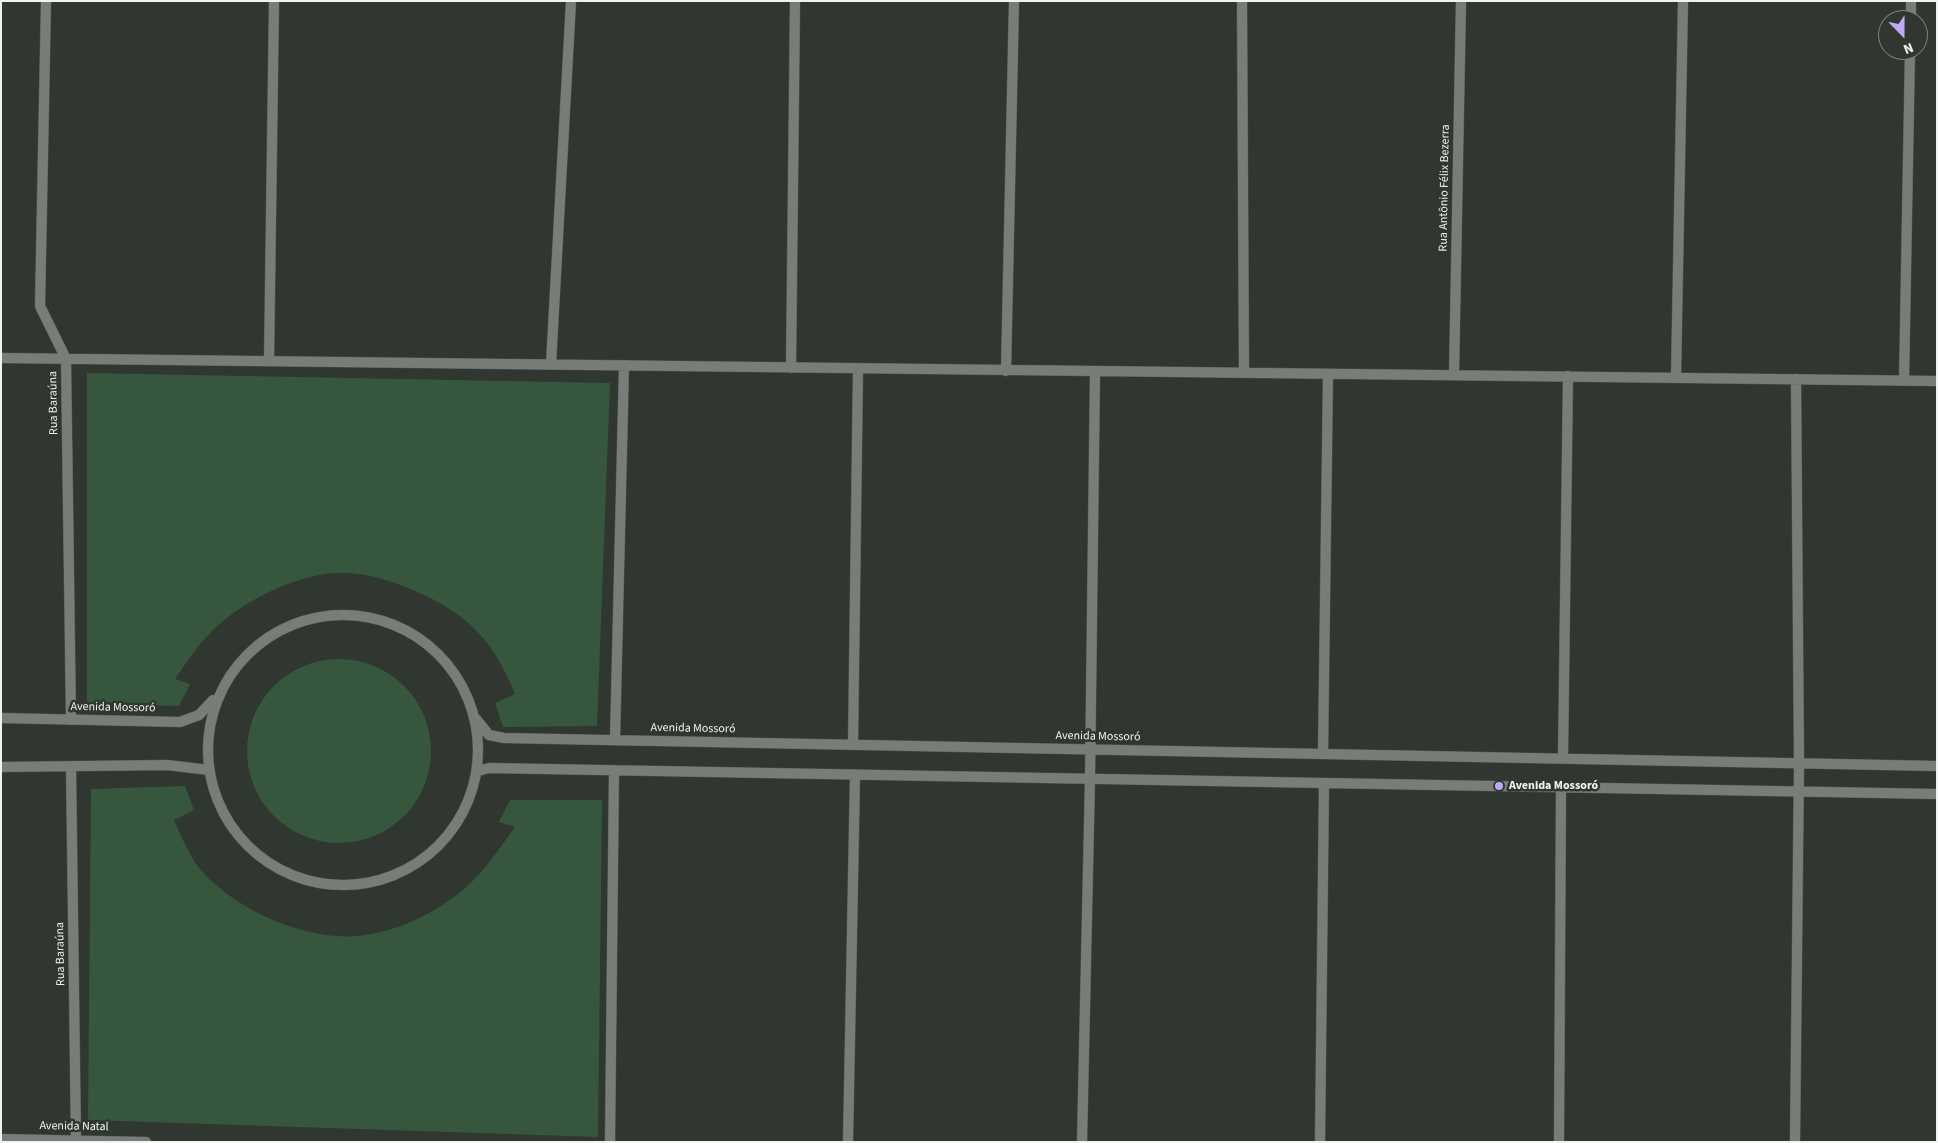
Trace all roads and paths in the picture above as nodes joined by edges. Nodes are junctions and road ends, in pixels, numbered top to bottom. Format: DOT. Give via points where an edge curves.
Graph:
graph roads {
  1 [pos="46,1"];
  2 [pos="274,1"];
  3 [pos="571,1"];
  4 [pos="796,1"];
  5 [pos="1014,1"];
  6 [pos="1242,1"];
  7 [pos="1461,1"];
  8 [pos="1682,1"];
  9 [pos="1910,60"];
  10 [pos="1,358"];
  11 [pos="66,359"];
  12 [pos="269,361"];
  13 [pos="551,364"];
  14 [pos="624,365"];
  15 [pos="791,368"];
  16 [pos="858,369"];
  17 [pos="1006,371"];
  18 [pos="1095,372"];
  19 [pos="1244,373"];
  20 [pos="1328,374"];
  21 [pos="1454,375"];
  22 [pos="1568,376"];
  23 [pos="1676,377"];
  24 [pos="1796,379"];
  25 [pos="1904,381"];
  26 [pos="1937,381"];
  27 [pos="215,698"];
  28 [pos="1,718"];
  29 [pos="476,719"];
  30 [pos="72,720"];
  31 [pos="615,740"];
  32 [pos="853,745"];
  33 [pos="1090,749"];
  34 [pos="1323,754"];
  35 [pos="1563,758"];
  36 [pos="1799,763"];
  37 [pos="1937,766"];
  38 [pos="1,767"];
  39 [pos="71,767"];
  40 [pos="209,770"];
  41 [pos="614,770"];
  42 [pos="478,771"];
  43 [pos="855,775"];
  44 [pos="1090,779"];
  45 [pos="1324,783"];
  46 [pos="1561,787"];
  47 [pos="1798,791"];
  48 [pos="1937,794"];
  49 [pos="1,1139"];
  50 [pos="76,1140"];
  51 [pos="146,1142"];
  52 [pos="610,1142"];
  53 [pos="848,1142"];
  54 [pos="1082,1142"];
  55 [pos="1320,1142"];
  56 [pos="1558,1142"];
  57 [pos="1795,1142"];
  1 -- 11 [label="street, Rua Baraúna" via="40,306"];
  2 -- 12 [label="street"];
  3 -- 13 [label="street"];
  4 -- 15 [label="street"];
  5 -- 17 [label="street"];
  6 -- 19 [label="street"];
  7 -- 21 [label="street, Rua Antônio Félix Bezerra"];
  8 -- 23 [label="street"];
  9 -- 25 [label="street"];
  10 -- 11 [label="street"];
  11 -- 12 [label="street"];
  11 -- 30 [label="street, Rua Baraúna"];
  12 -- 13 [label="street"];
  13 -- 14 [label="street"];
  14 -- 15 [label="street"];
  14 -- 31 [label="street"];
  15 -- 16 [label="street"];
  16 -- 17 [label="street"];
  16 -- 32 [label="street"];
  17 -- 18 [label="street"];
  18 -- 19 [label="street"];
  18 -- 33 [label="street"];
  19 -- 20 [label="street"];
  20 -- 21 [label="street"];
  20 -- 34 [label="street"];
  21 -- 22 [label="street"];
  22 -- 23 [label="street"];
  22 -- 35 [label="street"];
  23 -- 24 [label="street"];
  24 -- 25 [label="street"];
  24 -- 36 [label="street"];
  25 -- 26 [label="street"];
  27 -- 29 [label="street" via="240,661 288,627 328,615 370,617 410,631 443,657 466,691"];
  27 -- 30 [label="street, Avenida Mossoró" via="199,715 180,722"];
  27 -- 40 [label="street" via="204,734"];
  28 -- 30 [label="street, Avenida Mossoró"];
  29 -- 31 [label="street, Avenida Mossoró" via="488,734 504,738"];
  29 -- 42 [label="street"];
  31 -- 32 [label="street, Avenida Mossoró"];
  32 -- 33 [label="street, Avenida Mossoró"];
  33 -- 34 [label="street, Avenida Mossoró"];
  33 -- 44 [label="street"];
  34 -- 35 [label="street, Avenida Mossoró"];
  35 -- 36 [label="street, Avenida Mossoró"];
  36 -- 37 [label="street, Avenida Mossoró"];
  36 -- 47 [label="street"];
  38 -- 39 [label="street"];
  39 -- 40 [label="street" via="167,765"];
  39 -- 50 [label="street, Rua Baraúna"];
  40 -- 42 [label="street" via="219,803 237,833 261,857 292,875 326,884 360,883 394,875 425,858 450,834 468,804"];
  41 -- 42 [label="street" via="489,768"];
  41 -- 43 [label="street"];
  41 -- 52 [label="street"];
  43 -- 44 [label="street"];
  43 -- 53 [label="street"];
  44 -- 45 [label="street"];
  44 -- 54 [label="street"];
  45 -- 46 [label="street"];
  45 -- 55 [label="street"];
  46 -- 47 [label="street"];
  46 -- 56 [label="street"];
  47 -- 48 [label="street"];
  47 -- 57 [label="street"];
  49 -- 50 [label="street, Avenida Natal"];
  50 -- 51 [label="street, Avenida Natal"];
}
